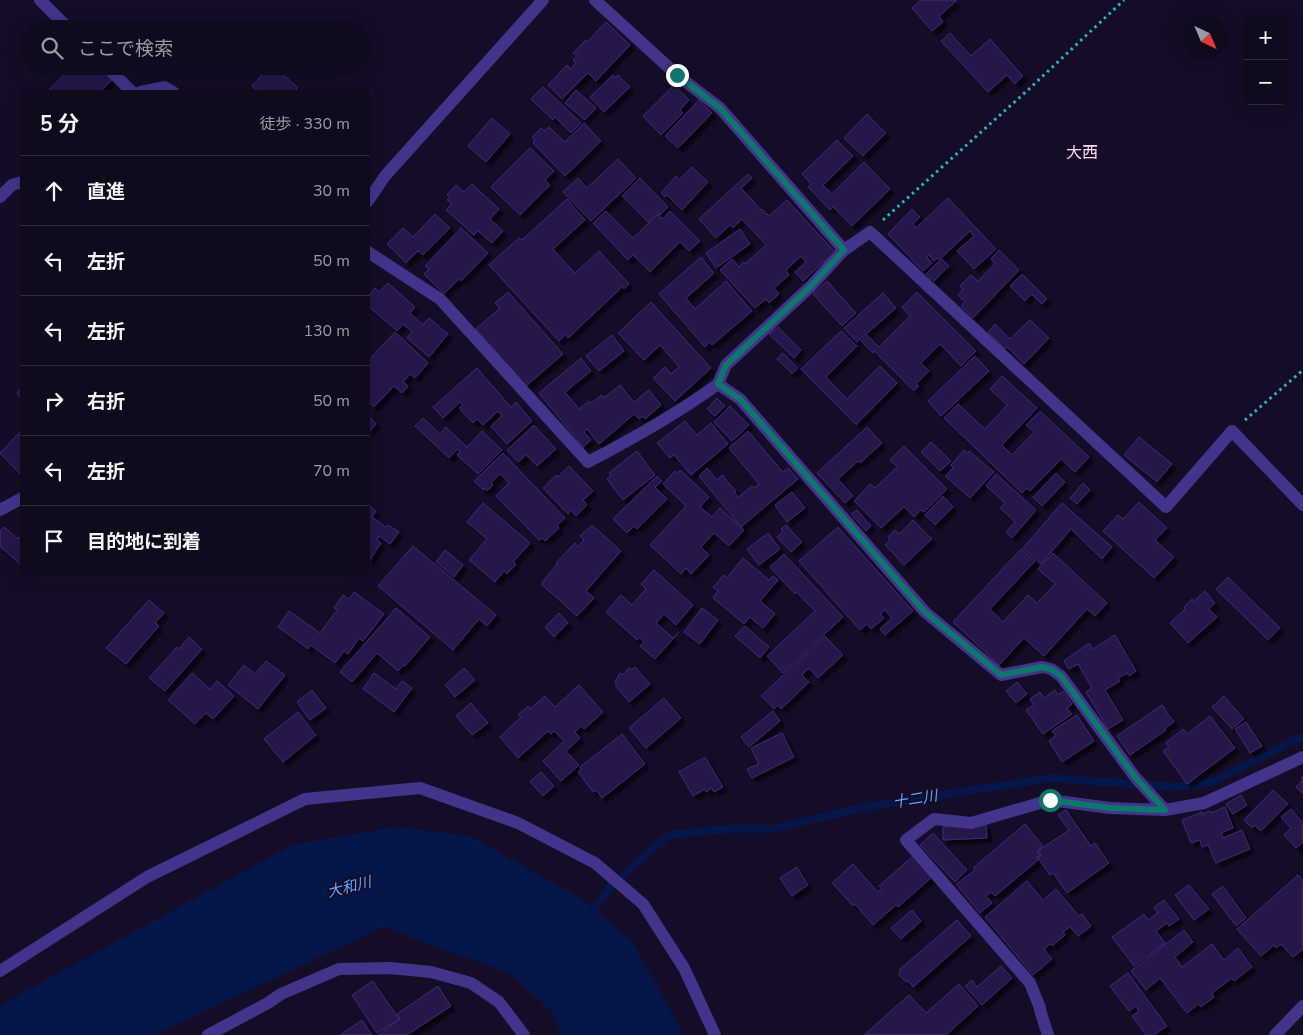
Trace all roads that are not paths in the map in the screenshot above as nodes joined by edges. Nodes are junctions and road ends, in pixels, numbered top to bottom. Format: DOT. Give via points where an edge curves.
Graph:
graph roads {
  1 [pos="40,0"];
  2 [pos="543,0"];
  3 [pos="595,0"];
  4 [pos="60,20"];
  5 [pos="115,75"];
  6 [pos="130,90"];
  7 [pos="150,90"];
  8 [pos="169,90"];
  9 [pos="20,183"];
  10 [pos="0,197"];
  11 [pos="370,198"];
  12 [pos="844,250"];
  13 [pos="370,253"];
  14 [pos="718,384"];
  15 [pos="20,499"];
  16 [pos="1303,505"];
  17 [pos="0,510"];
  18 [pos="1303,757"];
  19 [pos="1165,810"];
  20 [pos="0,971"];
  21 [pos="1303,1006"];
  22 [pos="208,1035"];
  23 [pos="524,1035"];
  24 [pos="715,1035"];
  25 [pos="1048,1035"];
  26 [pos="1275,1035"];
  1 -- 4 [label="street"];
  2 -- 11 [label="street" via="384,176"];
  3 -- 12 [label="street" via="677,75 720,108"];
  5 -- 6 [label="street"];
  7 -- 8 [label="street" via="164,87"];
  9 -- 10 [label="street" via="12,185"];
  12 -- 14 [label="street" via="810,287 726,365"];
  12 -- 16 [label="street" via="870,232 1166,507 1232,431"];
  13 -- 14 [label="street" via="440,299 588,462"];
  14 -- 19 [label="street" via="740,399 925,612 1001,675 1042,667 1061,676 1135,777"];
  15 -- 17 [label="street"];
  18 -- 19 [label="street" via="1204,803"];
  19 -- 25 [label="street" via="1110,808 1050,800 971,823 934,819 906,840 1030,983"];
  20 -- 24 [label="street" via="146,877 304,800 420,788 518,823 595,863 643,904 684,968"];
  21 -- 26 [label="street"];
  22 -- 23 [label="street" via="281,994 339,969 390,968 431,972 471,983 499,1002"];
}
